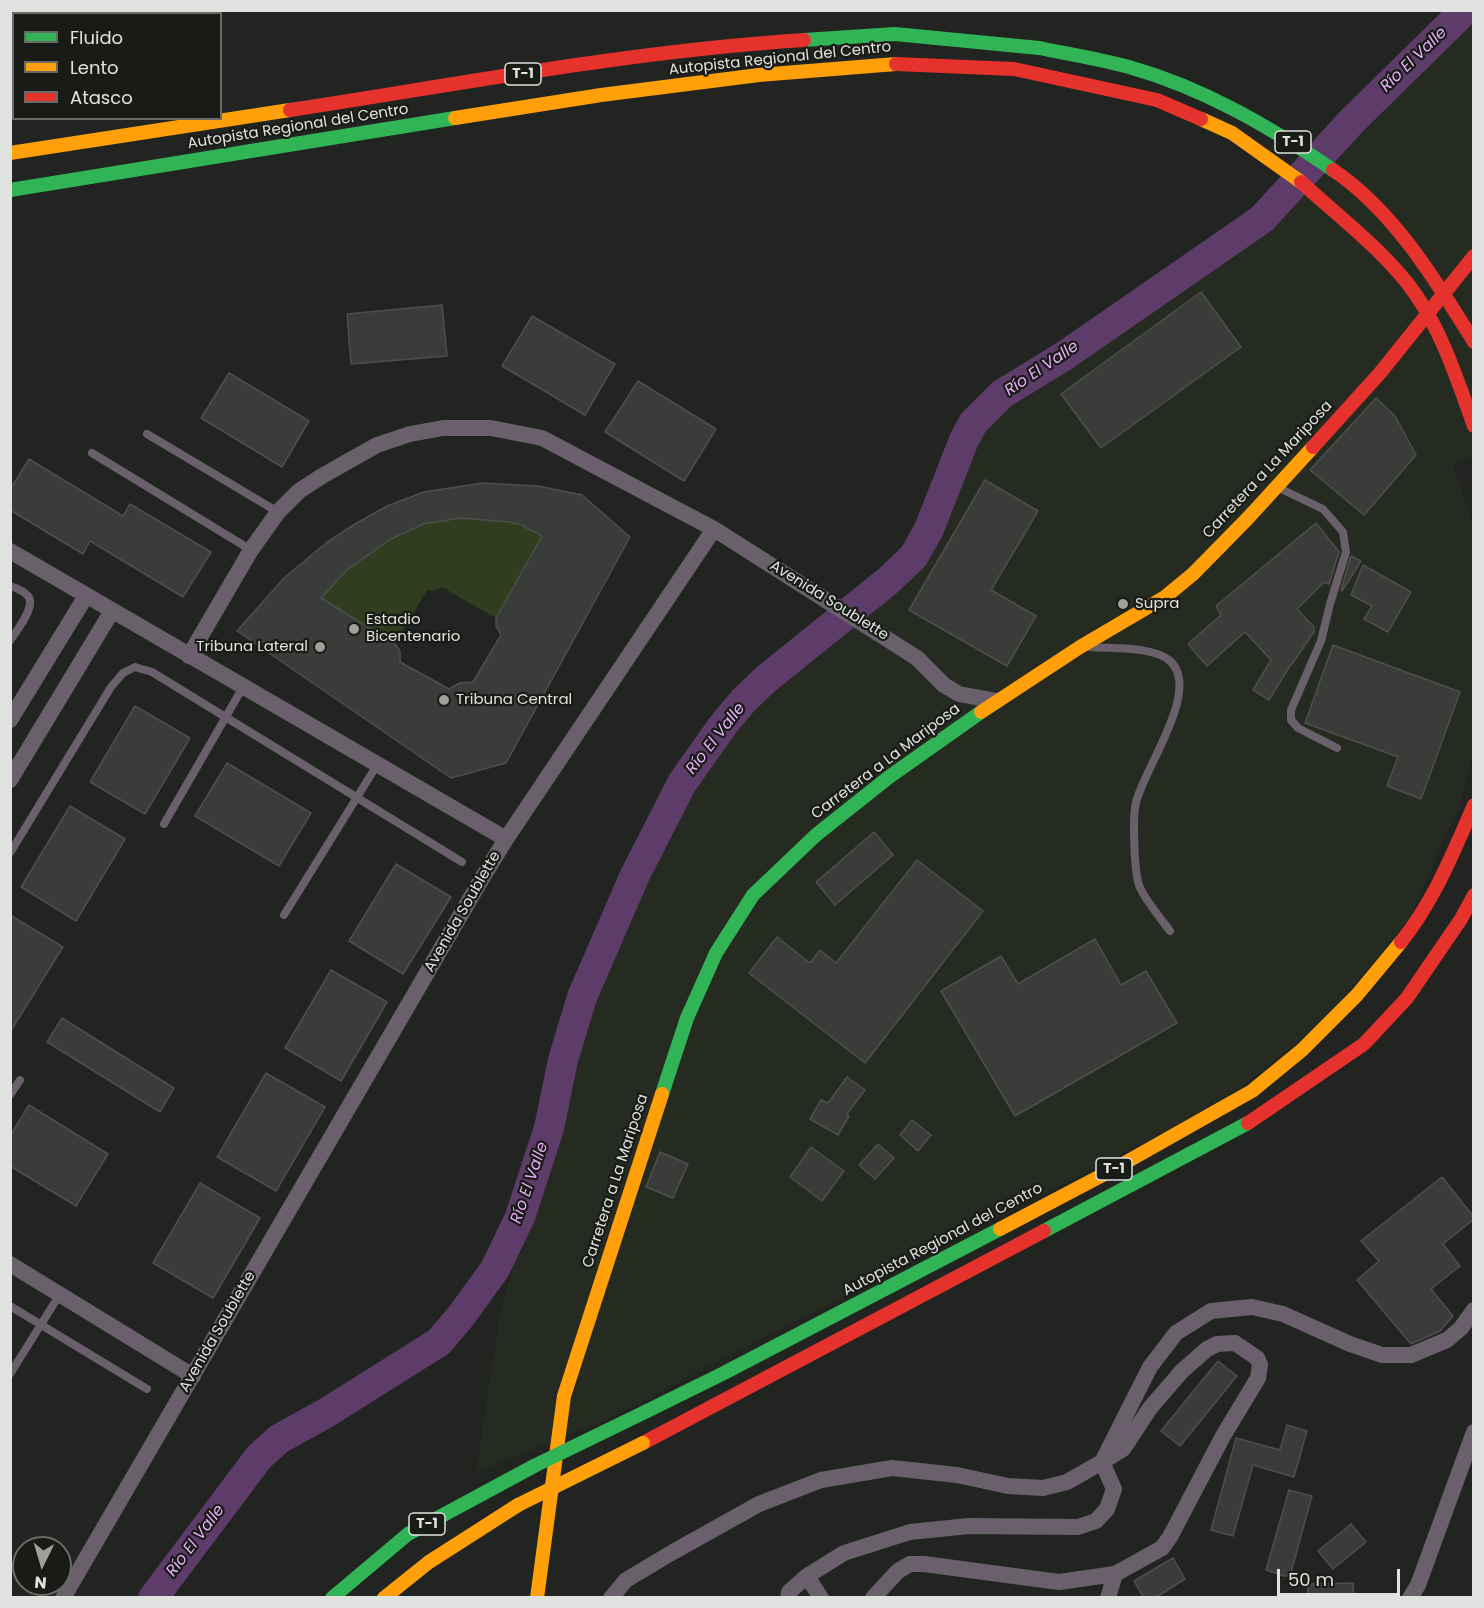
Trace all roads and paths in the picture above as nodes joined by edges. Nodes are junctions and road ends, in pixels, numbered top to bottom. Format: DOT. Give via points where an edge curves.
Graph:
graph roads {
  1 [pos="1038,47"];
  2 [pos="1012,69"];
  3 [pos="10,153"];
  4 [pos="10,190"];
  5 [pos="1473,256"];
  6 [pos="1473,342"];
  7 [pos="1473,426"];
  8 [pos="147,434"];
  9 [pos="92,453"];
  10 [pos="1276,486"];
  11 [pos="278,512"];
  12 [pos="714,529"];
  13 [pos="251,550"];
  14 [pos="10,551"];
  15 [pos="10,586"];
  16 [pos="86,596"];
  17 [pos="112,611"];
  18 [pos="10,641"];
  19 [pos="1080,647"];
  20 [pos="189,656"];
  21 [pos="243,687"];
  22 [pos="997,701"];
  23 [pos="226,718"];
  24 [pos="10,720"];
  25 [pos="1337,748"];
  26 [pos="377,765"];
  27 [pos="10,780"];
  28 [pos="356,797"];
  29 [pos="1473,805"];
  30 [pos="164,824"];
  31 [pos="506,839"];
  32 [pos="10,853"];
  33 [pos="462,861"];
  34 [pos="1473,895"];
  35 [pos="284,915"];
  36 [pos="1170,931"];
  37 [pos="21,1080"];
  38 [pos="10,1095"];
  39 [pos="10,1264"];
  40 [pos="60,1294"];
  41 [pos="10,1306"];
  42 [pos="1473,1310"];
  43 [pos="41,1324"];
  44 [pos="10,1374"];
  45 [pos="193,1376"];
  46 [pos="147,1389"];
  47 [pos="1473,1432"];
  48 [pos="1102,1462"];
  49 [pos="1115,1574"];
  50 [pos="807,1576"];
  51 [pos="388,1596"];
  52 [pos="63,1598"];
  53 [pos="332,1598"];
  54 [pos="537,1598"];
  55 [pos="611,1598"];
  56 [pos="788,1598"];
  57 [pos="821,1598"];
  58 [pos="873,1598"];
  59 [pos="1108,1598"];
  60 [pos="1410,1598"];
  1 -- 2 [label="main road"];
  1 -- 3 [label="main road, Autopista Regional del Centro / T-1" via="895,34 756,43 603,62"];
  1 -- 6 [label="main road, Autopista Regional del Centro / T-1, bridge" via="1129,67 1216,99 1282,135 1345,178 1377,208 1429,270"];
  2 -- 4 [label="main road, Autopista Regional del Centro / T-1" via="900,64 759,75 589,97"];
  2 -- 7 [label="main road, Autopista Regional del Centro / T-1, bridge" via="1157,100 1232,133 1301,182 1362,237 1418,298"];
  5 -- 10 [label="main road, Carretera a La Mariposa" via="1380,373"];
  8 -- 11 [label="lane"];
  9 -- 13 [label="lane"];
  10 -- 19 [label="main road, Carretera a La Mariposa" via="1193,574 1165,597"];
  10 -- 25 [label="lane" via="1323,509 1343,532 1346,552 1321,641 1291,710 1291,720 1298,728"];
  11 -- 12 [label="street" via="299,491 377,445 443,428 491,428 542,438"];
  11 -- 13 [label="street"];
  12 -- 22 [label="street, Avenida Soublette" via="918,658 951,690"];
  12 -- 31 [label="street, Avenida Soublette"];
  13 -- 20 [label="street"];
  14 -- 16 [label="street"];
  15 -- 18 [label="lane" via="31,602"];
  16 -- 17 [label="street"];
  16 -- 24 [label="street"];
  17 -- 20 [label="street"];
  17 -- 27 [label="street"];
  19 -- 22 [label="main road, Carretera a La Mariposa"];
  19 -- 36 [label="lane" via="1155,652 1171,662 1178,675 1180,694 1135,805 1139,886"];
  20 -- 21 [label="street"];
  21 -- 23 [label="lane"];
  21 -- 26 [label="street"];
  22 -- 54 [label="main road, Carretera a La Mariposa" via="889,777 816,835 753,895 716,953 666,1079 564,1396"];
  23 -- 28 [label="lane"];
  23 -- 30 [label="lane"];
  23 -- 32 [label="lane" via="152,672 135,667 123,673"];
  26 -- 28 [label="lane"];
  26 -- 31 [label="street"];
  28 -- 33 [label="lane"];
  28 -- 35 [label="lane"];
  29 -- 53 [label="main road, Autopista Regional del Centro / T-1, bridge" via="1434,895 1417,922 1351,1001 1302,1050 1252,1091 1114,1169 408,1534"];
  31 -- 45 [label="street, Avenida Soublette"];
  34 -- 51 [label="main road, T-1, bridge" via="1407,998 1364,1044 1255,1119 643,1443 518,1505 429,1562"];
  37 -- 38 [label="lane"];
  39 -- 40 [label="street"];
  40 -- 43 [label="lane"];
  40 -- 45 [label="street"];
  41 -- 43 [label="lane"];
  42 -- 48 [label="street" via="1447,1340 1411,1355 1382,1355 1282,1314 1252,1307 1211,1311 1176,1333 1150,1367"];
  43 -- 44 [label="lane"];
  43 -- 46 [label="lane"];
  45 -- 52 [label="street, Avenida Soublette"];
  47 -- 60 [label="street"];
  48 -- 49 [label="street" via="1123,1449 1150,1408 1207,1349 1235,1343 1257,1358 1258,1378 1170,1537 1162,1548"];
  48 -- 50 [label="street" via="1114,1489 1107,1509 1096,1521 1078,1527 969,1526 910,1532 844,1553"];
  48 -- 55 [label="street" via="1067,1482 1043,1488 892,1468 821,1479 759,1504 673,1552 626,1580"];
  49 -- 58 [label="street" via="1059,1582 910,1564"];
  49 -- 59 [label="street"];
  50 -- 56 [label="street" via="789,1592"];
  50 -- 57 [label="street"];
}
